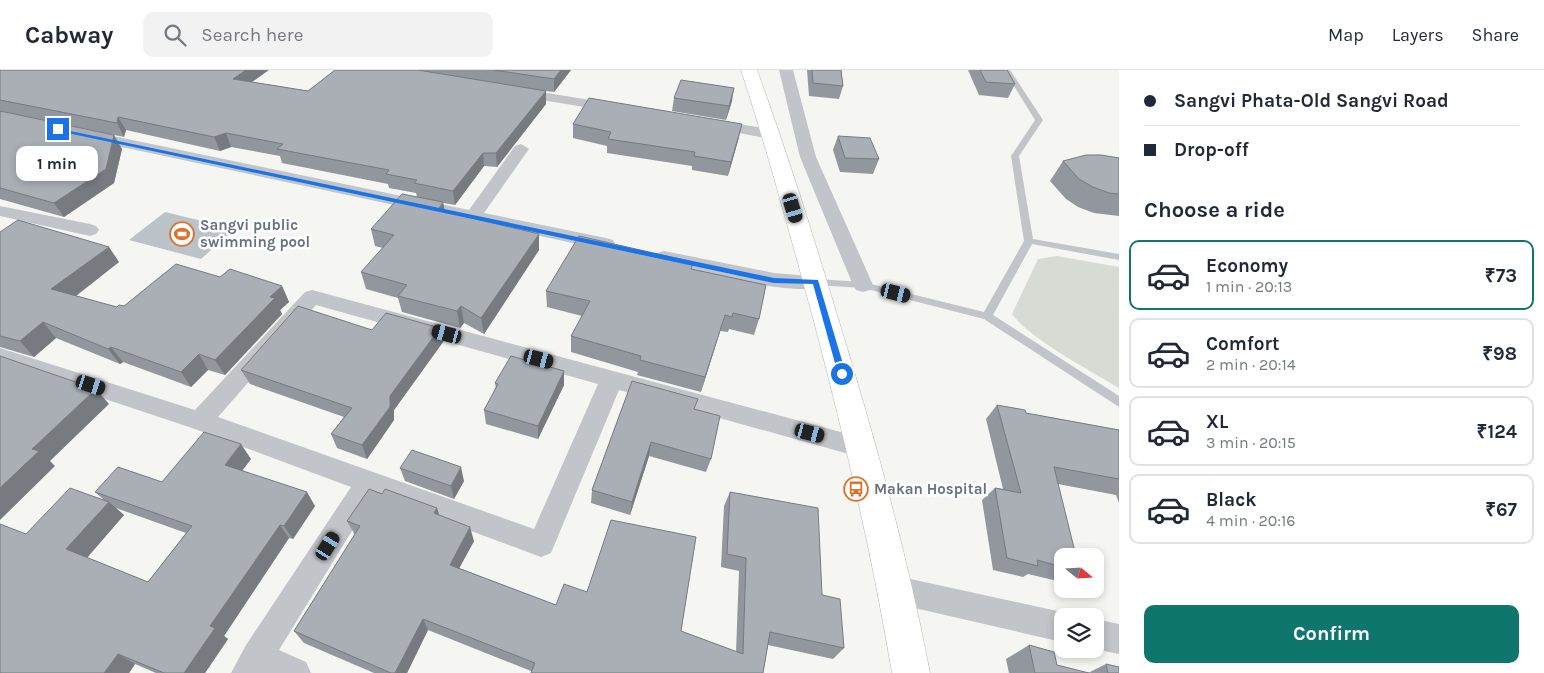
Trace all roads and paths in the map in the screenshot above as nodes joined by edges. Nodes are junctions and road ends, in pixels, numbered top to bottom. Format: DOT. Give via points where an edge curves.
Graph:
graph roads {
  1 [pos="749,70"];
  2 [pos="786,70"];
  3 [pos="1007,70"];
  4 [pos="505,91"];
  5 [pos="633,111"];
  6 [pos="692,121"];
  7 [pos="77,133"];
  8 [pos="771,134"];
  9 [pos="521,149"];
  10 [pos="0,211"];
  11 [pos="473,216"];
  12 [pos="90,230"];
  13 [pos="1029,241"];
  14 [pos="619,247"];
  15 [pos="648,253"];
  16 [pos="1119,257"];
  17 [pos="816,282"];
  18 [pos="863,285"];
  19 [pos="987,316"];
  20 [pos="0,356"];
  21 [pos="612,379"];
  22 [pos="1119,402"];
  23 [pos="200,421"];
  24 [pos="864,448"];
  25 [pos="368,483"];
  26 [pos="897,590"];
  27 [pos="1054,625"];
  28 [pos="1104,636"];
  29 [pos="1119,639"];
  30 [pos="252,664"];
  31 [pos="295,673"];
  32 [pos="911,673"];
  1 -- 8 [label="main road"];
  2 -- 18 [label="street" via="808,157"];
  3 -- 13 [label="lane" via="1039,120 1015,156"];
  4 -- 5 [label="street"];
  6 -- 8 [label="street"];
  7 -- 11 [label="street"];
  8 -- 17 [label="main road"];
  9 -- 11 [label="street"];
  10 -- 12 [label="street"];
  11 -- 14 [label="street"];
  13 -- 16 [label="lane"];
  13 -- 19 [label="lane"];
  15 -- 17 [label="street" via="774,280"];
  17 -- 18 [label="lane"];
  17 -- 24 [label="main road"];
  18 -- 19 [label="lane"];
  19 -- 22 [label="lane"];
  20 -- 23 [label="street"];
  21 -- 23 [label="street" via="312,297"];
  21 -- 24 [label="street"];
  21 -- 25 [label="street" via="541,544"];
  23 -- 25 [label="street"];
  24 -- 26 [label="main road"];
  25 -- 30 [label="street"];
  26 -- 27 [label="street"];
  26 -- 32 [label="main road"];
  28 -- 29 [label="street"];
  30 -- 31 [label="street"];
}
